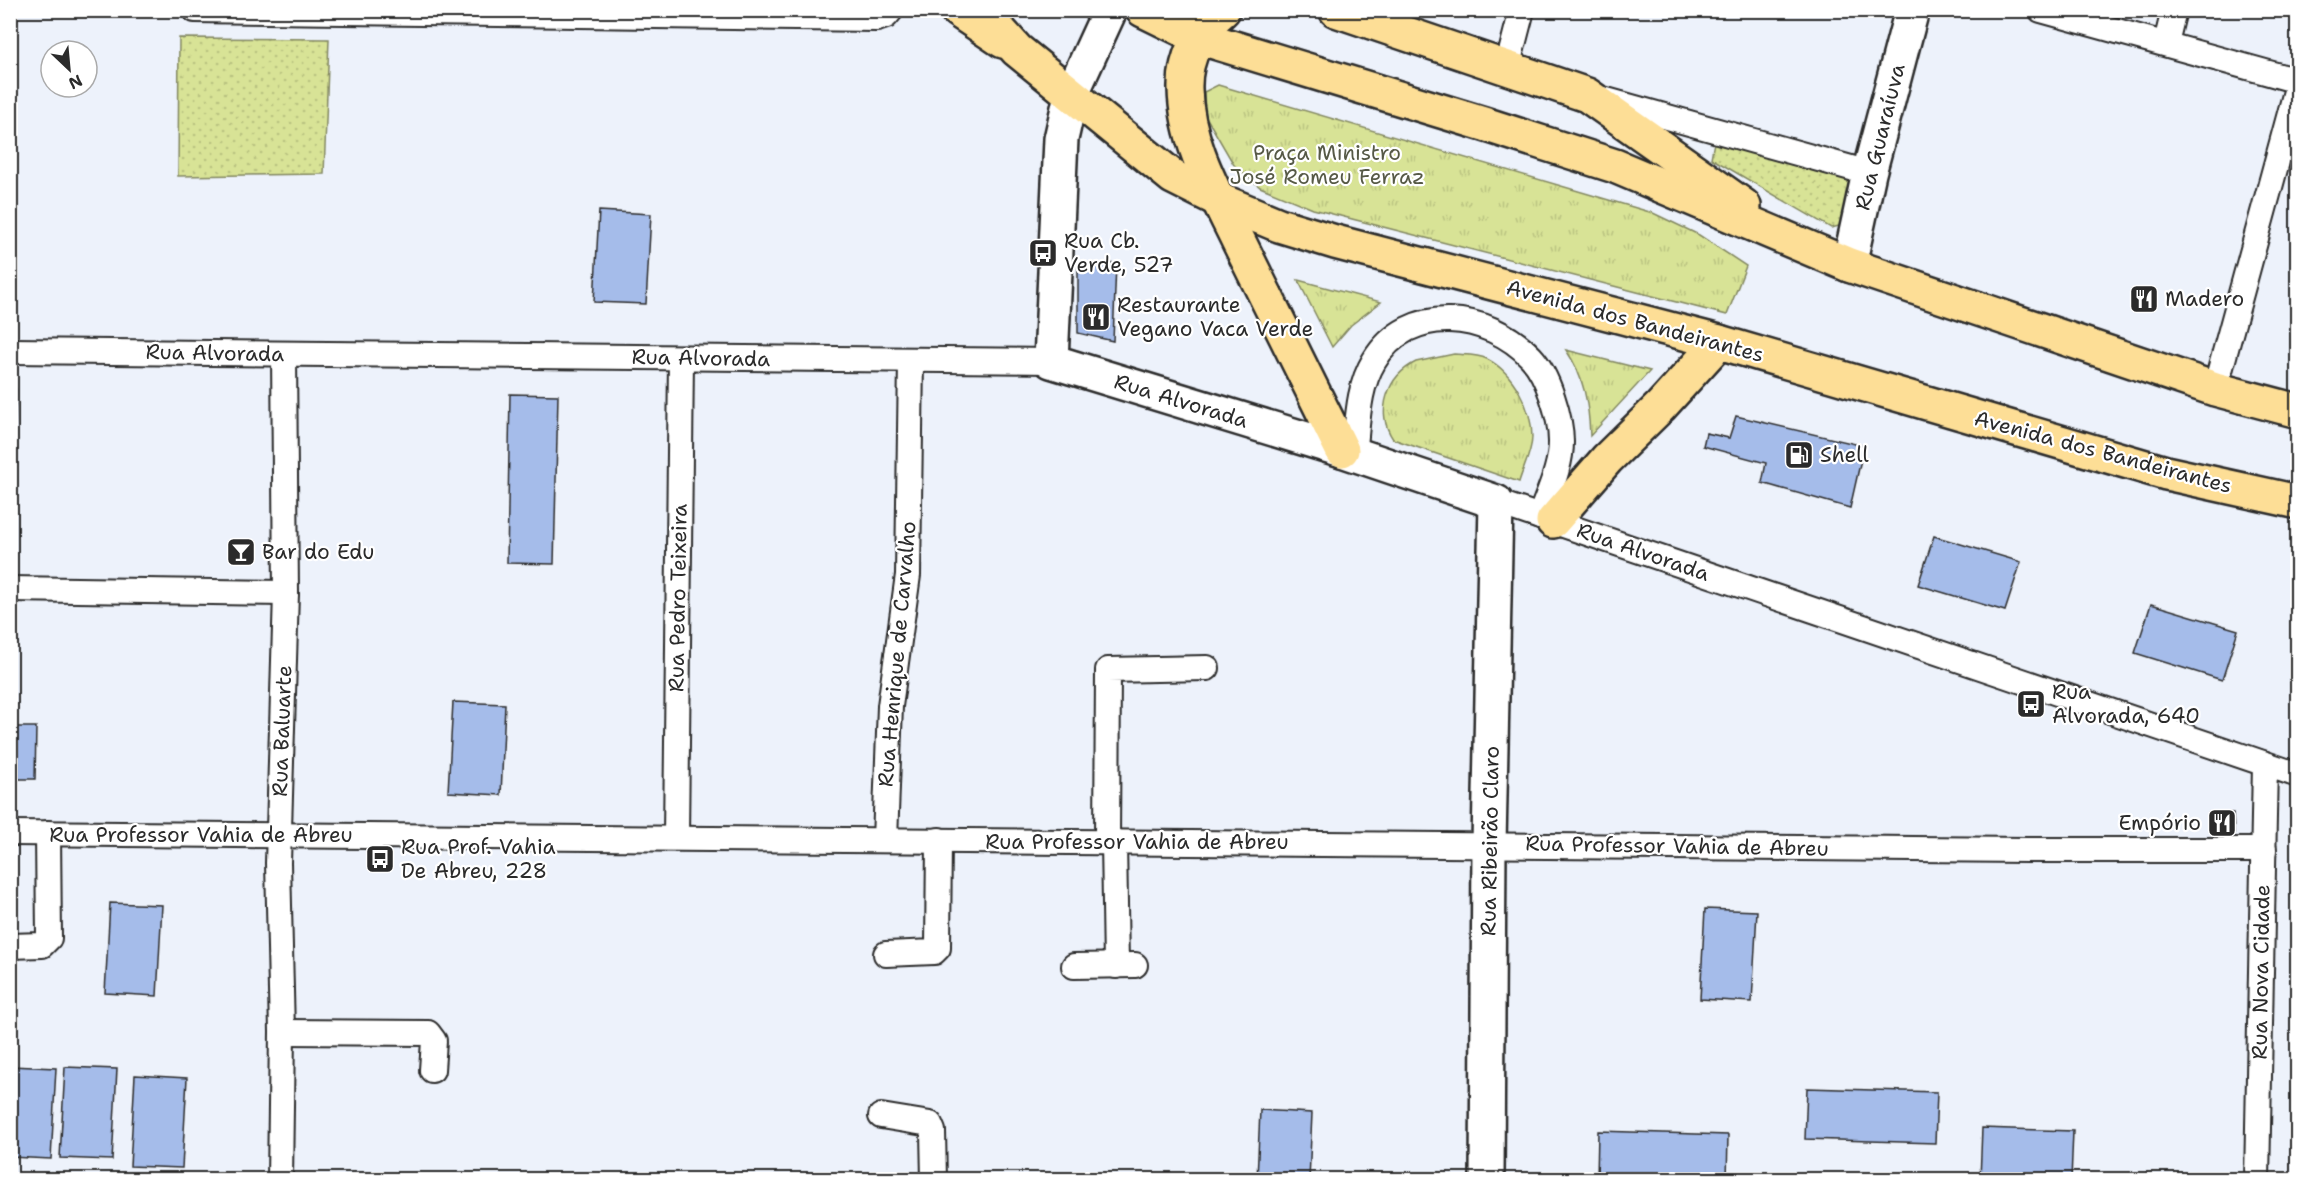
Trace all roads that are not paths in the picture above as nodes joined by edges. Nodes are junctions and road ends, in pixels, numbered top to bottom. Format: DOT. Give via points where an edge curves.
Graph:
graph roads {
  1 [pos="195,10"];
  2 [pos="891,10"];
  3 [pos="957,10"];
  4 [pos="981,10"];
  5 [pos="1110,10"];
  6 [pos="1143,10"];
  7 [pos="1223,10"];
  8 [pos="1336,10"];
  9 [pos="1522,10"];
  10 [pos="1912,10"];
  11 [pos="2041,10"];
  12 [pos="2174,10"];
  13 [pos="1197,37"];
  14 [pos="2166,43"];
  15 [pos="1017,50"];
  16 [pos="1507,68"];
  17 [pos="2298,83"];
  18 [pos="1587,95"];
  19 [pos="1071,96"];
  20 [pos="1869,173"];
  21 [pos="1219,200"];
  22 [pos="1795,242"];
  23 [pos="1849,265"];
  24 [pos="1719,342"];
  25 [pos="10,351"];
  26 [pos="284,354"];
  27 [pos="681,358"];
  28 [pos="911,360"];
  29 [pos="1051,361"];
  30 [pos="2215,389"];
  31 [pos="2298,411"];
  32 [pos="1348,452"];
  33 [pos="1496,502"];
  34 [pos="2298,502"];
  35 [pos="1546,519"];
  36 [pos="10,589"];
  37 [pos="285,593"];
  38 [pos="1207,668"];
  39 [pos="2265,764"];
  40 [pos="2298,775"];
  41 [pos="10,833"];
  42 [pos="48,833"];
  43 [pos="279,835"];
  44 [pos="676,838"];
  45 [pos="885,840"];
  46 [pos="939,840"];
  47 [pos="1110,842"];
  48 [pos="1489,844"];
  49 [pos="2264,850"];
  50 [pos="10,946"];
  51 [pos="886,954"];
  52 [pos="1074,966"];
  53 [pos="282,1032"];
  54 [pos="432,1070"];
  55 [pos="881,1116"];
  56 [pos="280,1179"];
  57 [pos="934,1179"];
  58 [pos="1487,1179"];
  59 [pos="2257,1179"];
  1 -- 2 [label="street" via="877,19"];
  3 -- 15 [label="main road, Avenida dos Bandeirantes"];
  4 -- 15 [label="main road, Avenida dos Bandeirantes"];
  5 -- 19 [label="street"];
  6 -- 13 [label="main road"];
  7 -- 13 [label="main road"];
  8 -- 16 [label="main road"];
  9 -- 16 [label="street"];
  10 -- 20 [label="street, Rua Guaraíuva"];
  11 -- 14 [label="street"];
  12 -- 14 [label="street"];
  13 -- 21 [label="main road" via="1188,66 1186,110 1192,140"];
  13 -- 22 [label="main road" via="1615,166"];
  14 -- 17 [label="street"];
  15 -- 19 [label="main road, Avenida dos Bandeirantes"];
  16 -- 18 [label="main road"];
  17 -- 30 [label="street"];
  18 -- 20 [label="street"];
  18 -- 22 [label="main road"];
  19 -- 21 [label="main road, Avenida dos Bandeirantes" via="1173,177"];
  19 -- 29 [label="street" via="1060,149"];
  20 -- 23 [label="street, Rua Guaraíuva"];
  21 -- 24 [label="main road, Avenida dos Bandeirantes" via="1279,225 1335,242"];
  21 -- 32 [label="main road"];
  22 -- 23 [label="main road"];
  23 -- 30 [label="main road"];
  24 -- 34 [label="main road, Avenida dos Bandeirantes" via="2166,472"];
  24 -- 35 [label="main road" via="1661,406"];
  25 -- 26 [label="street, Rua Alvorada"];
  26 -- 27 [label="street, Rua Alvorada"];
  26 -- 37 [label="street, Rua Baluarte"];
  27 -- 28 [label="street, Rua Alvorada"];
  27 -- 44 [label="street, Rua Pedro Teixeira"];
  28 -- 29 [label="street, Rua Alvorada"];
  28 -- 45 [label="street, Rua Henrique de Carvalho" via="908,575 890,706"];
  29 -- 32 [label="street, Rua Alvorada"];
  30 -- 31 [label="main road"];
  32 -- 33 [label="street, Rua Alvorada"];
  32 -- 35 [label="street" via="1362,386 1374,361 1393,338 1418,325 1443,320 1488,326 1533,358 1557,414 1561,442"];
  33 -- 35 [label="street, Rua Alvorada"];
  33 -- 48 [label="street, Rua Ribeirão Claro"];
  35 -- 39 [label="street, Rua Alvorada"];
  36 -- 37 [label="street"];
  37 -- 43 [label="street, Rua Baluarte"];
  38 -- 47 [label="street" via="1108,670"];
  39 -- 40 [label="street, Rua Alvorada"];
  39 -- 49 [label="street, Rua Nova Cidade"];
  41 -- 42 [label="street, Rua Professor Vahia de Abreu"];
  42 -- 43 [label="street, Rua Professor Vahia de Abreu"];
  42 -- 50 [label="street" via="49,938 42,945"];
  43 -- 44 [label="street, Rua Professor Vahia de Abreu"];
  43 -- 53 [label="street, Rua Baluarte"];
  44 -- 45 [label="street, Rua Professor Vahia de Abreu"];
  45 -- 46 [label="street, Rua Professor Vahia de Abreu"];
  46 -- 47 [label="street, Rua Professor Vahia de Abreu"];
  46 -- 51 [label="street" via="938,948 934,952"];
  47 -- 48 [label="street, Rua Professor Vahia de Abreu"];
  47 -- 52 [label="street" via="1126,965"];
  48 -- 49 [label="street, Rua Professor Vahia de Abreu"];
  48 -- 58 [label="street, Rua Ribeirão Claro"];
  49 -- 59 [label="street, Rua Nova Cidade"];
  53 -- 54 [label="street" via="428,1033 434,1041"];
  53 -- 56 [label="street, Rua Baluarte"];
  55 -- 57 [label="street" via="930,1124"];
}
